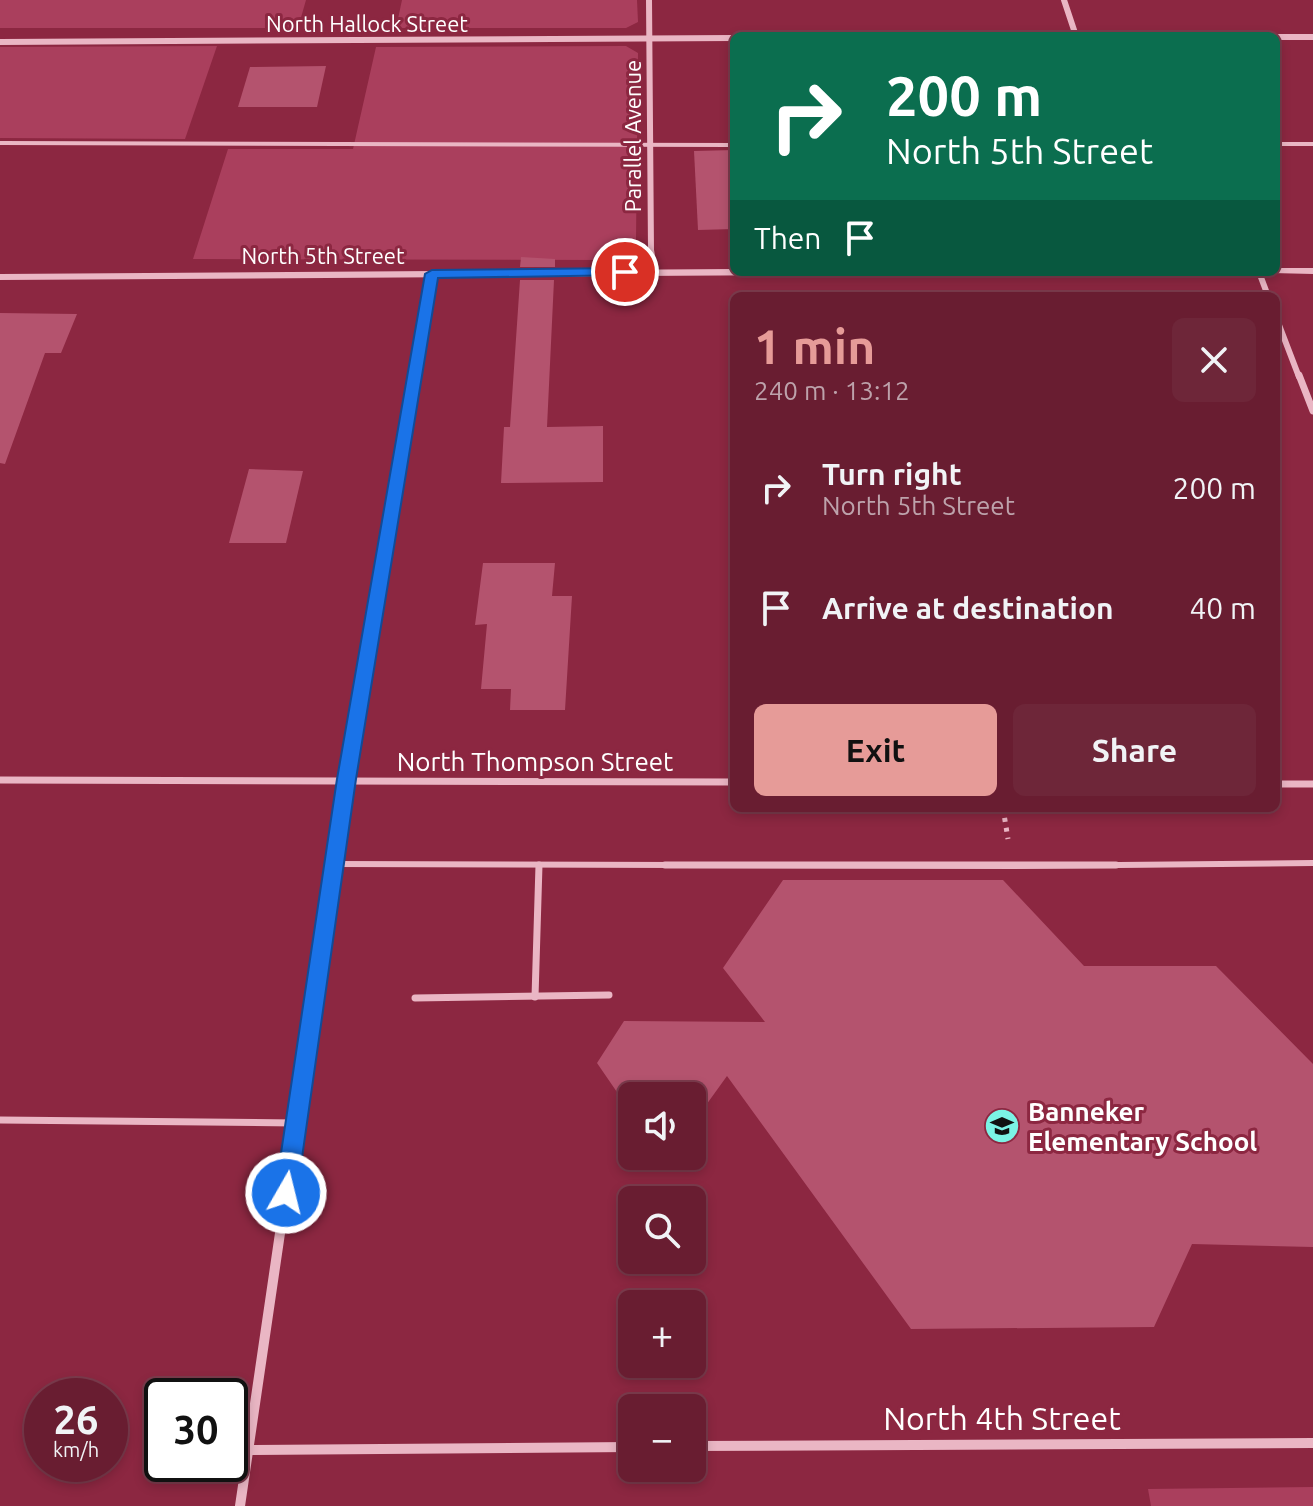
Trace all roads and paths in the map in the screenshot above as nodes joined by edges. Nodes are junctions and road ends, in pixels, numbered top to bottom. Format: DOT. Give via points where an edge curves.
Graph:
graph roads {
  1 [pos="649,0"];
  2 [pos="1064,0"];
  3 [pos="1075,32"];
  4 [pos="1280,37"];
  5 [pos="1313,37"];
  6 [pos="650,38"];
  7 [pos="730,38"];
  8 [pos="0,42"];
  9 [pos="0,143"];
  10 [pos="1280,144"];
  11 [pos="1313,144"];
  12 [pos="650,145"];
  13 [pos="730,145"];
  14 [pos="1280,271"];
  15 [pos="1313,271"];
  16 [pos="655,272"];
  17 [pos="730,272"];
  18 [pos="432,274"];
  19 [pos="0,277"];
  20 [pos="1280,327"];
  21 [pos="1313,411"];
  22 [pos="347,779"];
  23 [pos="0,780"];
  24 [pos="730,782"];
  25 [pos="1280,784"];
  26 [pos="1313,784"];
  27 [pos="1313,863"];
  28 [pos="335,864"];
  29 [pos="539,865"];
  30 [pos="609,995"];
  31 [pos="535,997"];
  32 [pos="415,998"];
  33 [pos="0,1120"];
  34 [pos="296,1123"];
  35 [pos="1313,1443"];
  36 [pos="706,1446"];
  37 [pos="618,1447"];
  38 [pos="248,1450"];
  39 [pos="243,1482"];
  40 [pos="240,1506"];
  1 -- 6 [label="street, Parallel Avenue"];
  2 -- 3 [label="street"];
  4 -- 5 [label="street"];
  6 -- 7 [label="street, North Hallock Street"];
  6 -- 8 [label="street, North Hallock Street"];
  6 -- 12 [label="street, Parallel Avenue"];
  9 -- 12 [label="lane"];
  10 -- 11 [label="lane"];
  12 -- 13 [label="lane"];
  12 -- 16 [label="street, Parallel Avenue"];
  14 -- 15 [label="street"];
  16 -- 17 [label="street, North 5th Street"];
  16 -- 18 [label="street, North 5th Street"];
  18 -- 19 [label="street, North 5th Street"];
  18 -- 22 [label="street"];
  20 -- 21 [label="street"];
  22 -- 23 [label="street, North Thompson Street"];
  22 -- 24 [label="street, North Thompson Street"];
  22 -- 28 [label="street"];
  25 -- 26 [label="street"];
  27 -- 29 [label="lane"];
  28 -- 29 [label="lane"];
  28 -- 34 [label="street"];
  29 -- 31 [label="lane"];
  30 -- 31 [label="lane"];
  31 -- 32 [label="lane"];
  33 -- 34 [label="lane"];
  34 -- 38 [label="street"];
  35 -- 36 [label="street, North 4th Street"];
  37 -- 38 [label="street"];
  39 -- 40 [label="street"];
}
